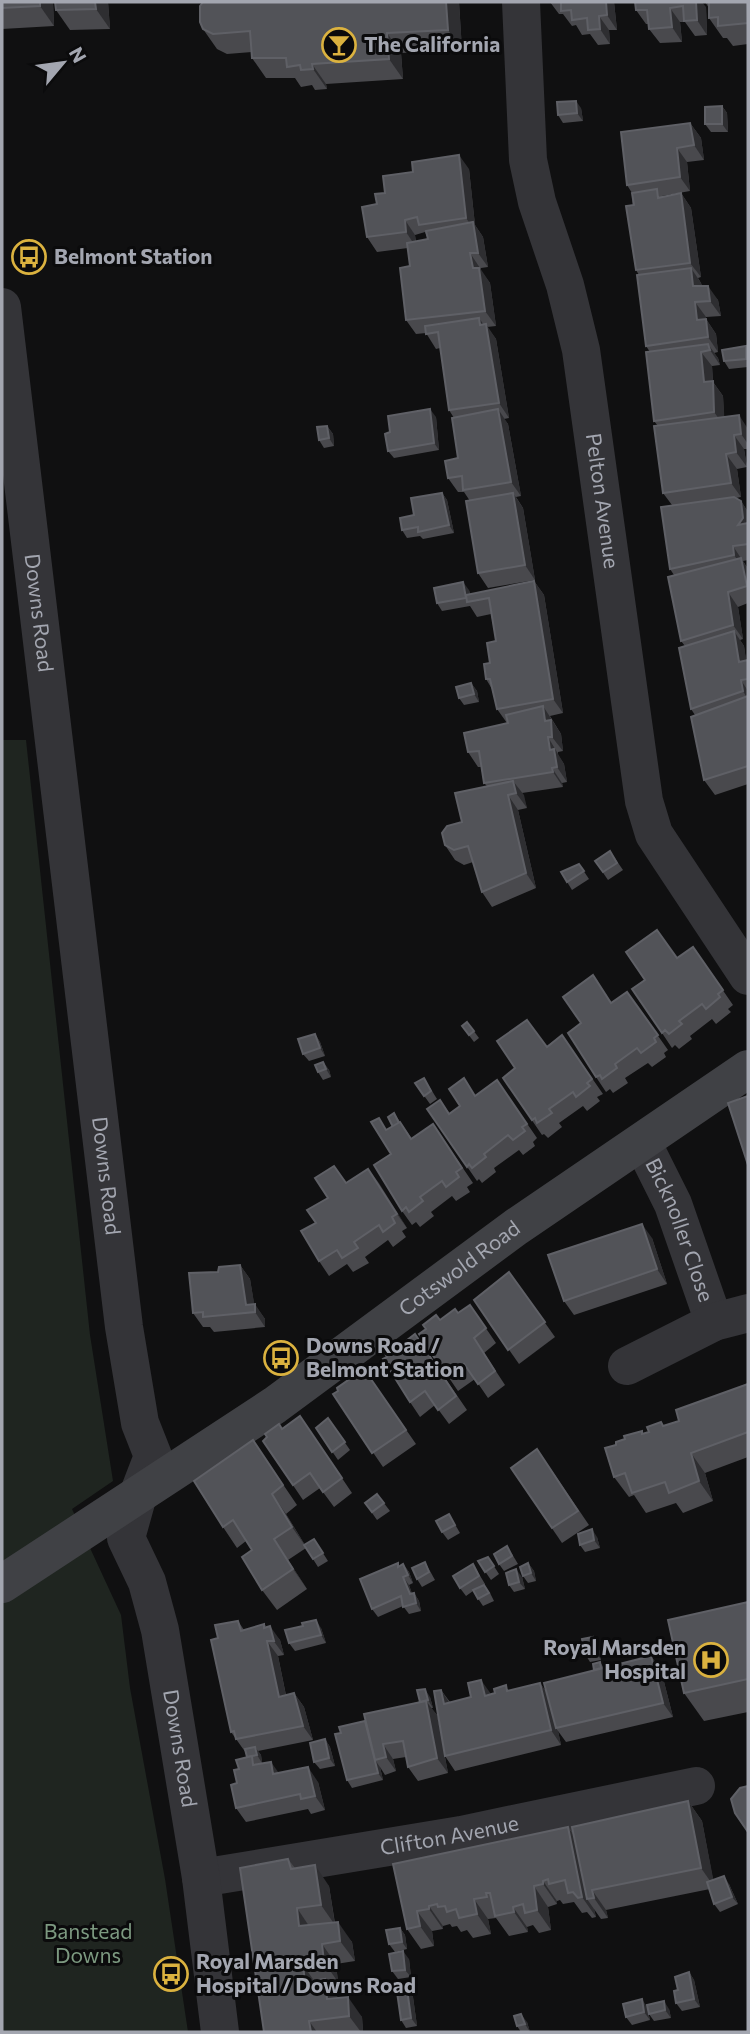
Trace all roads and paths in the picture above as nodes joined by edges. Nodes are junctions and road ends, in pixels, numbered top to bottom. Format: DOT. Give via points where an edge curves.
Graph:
graph roads {
  1 [pos="521,2"];
  2 [pos="2,307"];
  3 [pos="748,976"];
  4 [pos="748,1069"];
  5 [pos="642,1142"];
  6 [pos="731,1318"];
  7 [pos="627,1366"];
  8 [pos="138,1495"];
  9 [pos="2,1584"];
  10 [pos="696,1786"];
  11 [pos="201,1878"];
  12 [pos="220,2032"];
  1 -- 3 [label="street, Pelton Avenue" via="528,160 581,350 644,802 654,834"];
  2 -- 8 [label="street, Downs Road" via="124,1327 140,1423 153,1456"];
  4 -- 5 [label="main road, Cotswold Road"];
  5 -- 6 [label="street, Bicknoller Close"];
  5 -- 8 [label="main road, Cotswold Road" via="516,1227 275,1405"];
  6 -- 7 [label="street, Bicknoller Close"];
  8 -- 9 [label="main road, Cotswold Road"];
  8 -- 11 [label="street, Downs Road" via="126,1538 147,1582 159,1629"];
  10 -- 11 [label="street, Clifton Avenue" via="461,1835"];
  11 -- 12 [label="street, Downs Road"];
}
